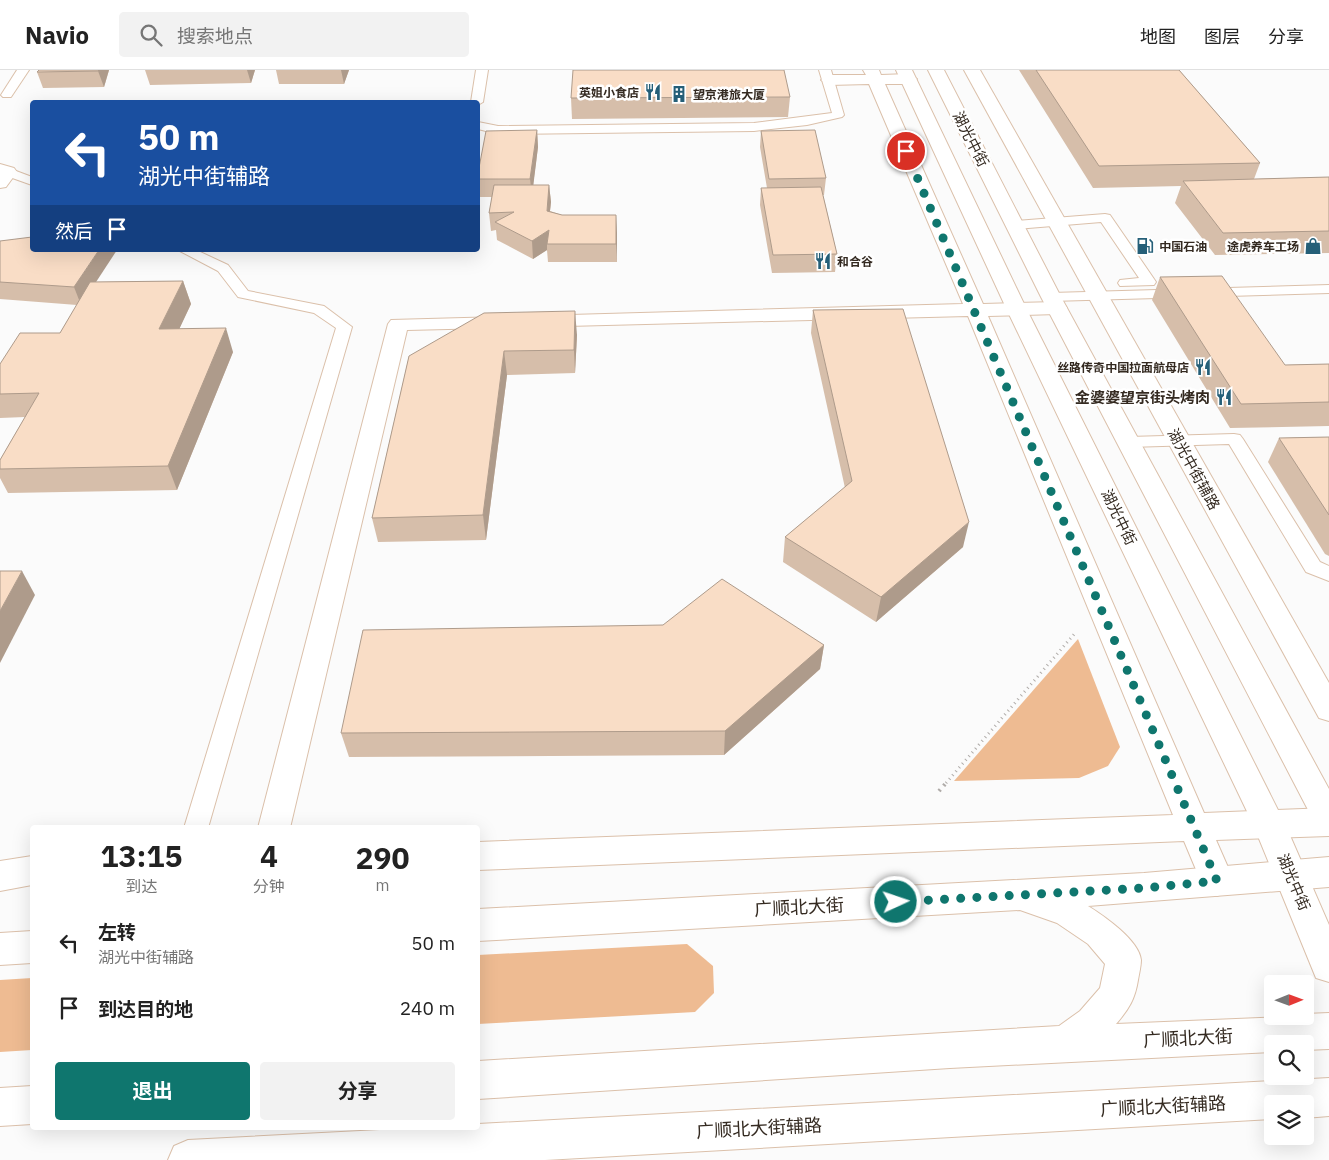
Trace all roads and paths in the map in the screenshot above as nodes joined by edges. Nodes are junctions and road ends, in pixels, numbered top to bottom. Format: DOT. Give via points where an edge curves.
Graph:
graph roads {
  1 [pos="23,70"];
  2 [pos="482,70"];
  3 [pos="936,70"];
  4 [pos="972,70"];
  5 [pos="827,75"];
  6 [pos="873,75"];
  7 [pos="907,75"];
  8 [pos="7,95"];
  9 [pos="476,100"];
  10 [pos="480,126"];
  11 [pos="3,175"];
  12 [pos="30,181"];
  13 [pos="1057,222"];
  14 [pos="1016,225"];
  15 [pos="188,252"];
  16 [pos="1094,289"];
  17 [pos="1329,289"];
  18 [pos="1052,297"];
  19 [pos="1017,310"];
  20 [pos="976,311"];
  21 [pos="1178,441"];
  22 [pos="1129,442"];
  23 [pos="1329,574"];
  24 [pos="1080,628"];
  25 [pos="1329,710"];
  26 [pos="939,791"];
  27 [pos="1329,820"];
  28 [pos="1269,824"];
  29 [pos="197,825"];
  30 [pos="275,825"];
  31 [pos="1194,828"];
  32 [pos="480,856"];
  33 [pos="30,872"];
  34 [pos="1329,872"];
  35 [pos="1291,873"];
  36 [pos="0,876"];
  37 [pos="1217,881"];
  38 [pos="1015,896"];
  39 [pos="480,925"];
  40 [pos="30,947"];
  41 [pos="0,950"];
  42 [pos="1329,966"];
  43 [pos="1329,1032"];
  44 [pos="1065,1045"];
  45 [pos="480,1080"];
  46 [pos="1329,1097"];
  47 [pos="30,1105"];
  48 [pos="0,1106"];
  49 [pos="188,1160"];
  1 -- 8 [label="lane"];
  2 -- 9 [label="lane"];
  3 -- 14 [label="street, 湖光中街"];
  4 -- 13 [label="street, 湖光中街辅路"];
  5 -- 6 [label="street"];
  5 -- 10 [label="lane" via="838,115 819,121 754,127 498,130"];
  6 -- 7 [label="street"];
  6 -- 20 [label="street"];
  7 -- 19 [label="street, 湖光中街"];
  11 -- 12 [label="lane"];
  13 -- 14 [label="lane"];
  13 -- 16 [label="street, 湖光中街辅路"];
  13 -- 16 [label="lane" via="1106,218 1149,282"];
  14 -- 18 [label="street, 湖光中街"];
  15 -- 29 [label="lane" via="223,268 243,294 319,309 344,327"];
  16 -- 17 [label="lane"];
  16 -- 18 [label="lane"];
  16 -- 21 [label="street, 湖光中街辅路"];
  18 -- 19 [label="street"];
  18 -- 22 [label="street, 湖光中街"];
  19 -- 20 [label="street"];
  19 -- 28 [label="street, 湖光中街"];
  20 -- 30 [label="street" via="398,324"];
  20 -- 31 [label="street"];
  21 -- 22 [label="lane"];
  21 -- 23 [label="lane" via="1234,439 1313,567"];
  21 -- 25 [label="street, 湖光中街辅路"];
  22 -- 27 [label="street, 湖光中街"];
  24 -- 26 [label="path"];
  27 -- 28 [label="street"];
  28 -- 31 [label="street"];
  28 -- 35 [label="street, 湖光中街"];
  31 -- 32 [label="street"];
  31 -- 37 [label="street"];
  33 -- 36 [label="street"];
  34 -- 35 [label="street, 广顺北大街"];
  35 -- 37 [label="street, 广顺北大街"];
  35 -- 42 [label="street, 湖光中街"];
  37 -- 38 [label="street, 广顺北大街"];
  38 -- 39 [label="street, 广顺北大街"];
  38 -- 44 [label="street" via="1067,911 1100,933 1123,960 1117,996 1093,1023"];
  40 -- 41 [label="street"];
  43 -- 44 [label="street, 广顺北大街"];
  44 -- 45 [label="street, 广顺北大街"];
  46 -- 49 [label="street, 广顺北大街辅路"];
  47 -- 48 [label="street"];
}
